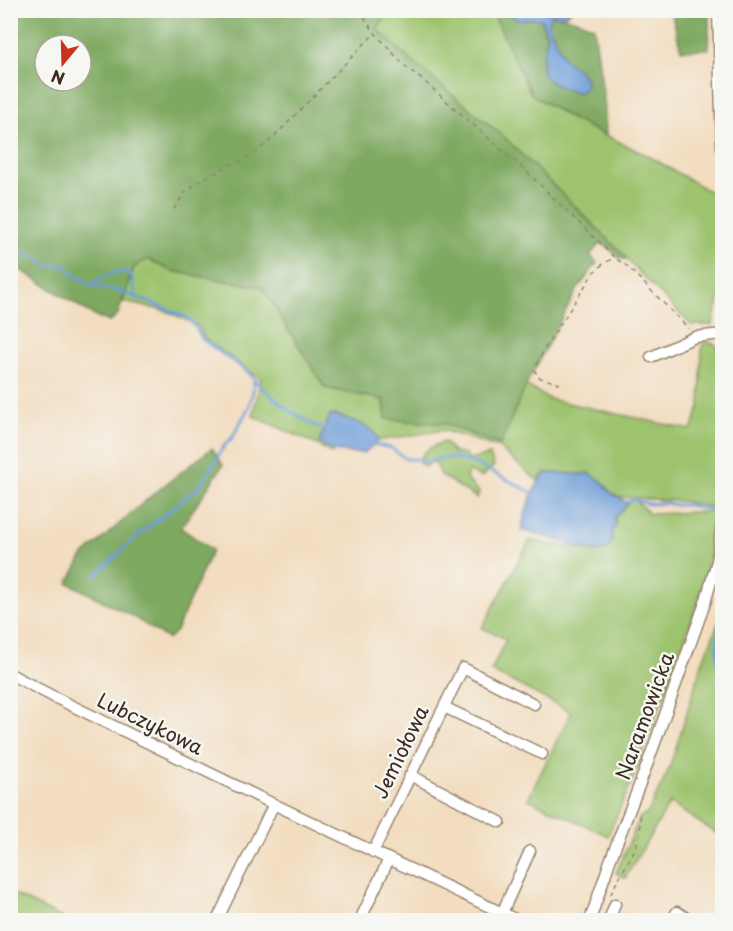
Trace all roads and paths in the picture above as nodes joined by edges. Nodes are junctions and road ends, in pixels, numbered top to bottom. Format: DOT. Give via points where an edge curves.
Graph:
graph roads {
  1 [pos="360,10"];
  2 [pos="718,10"];
  3 [pos="375,33"];
  4 [pos="723,149"];
  5 [pos="174,209"];
  6 [pos="718,225"];
  7 [pos="615,258"];
  8 [pos="720,259"];
  9 [pos="723,334"];
  10 [pos="695,336"];
  11 [pos="651,357"];
  12 [pos="560,384"];
  13 [pos="723,522"];
  14 [pos="10,674"];
  15 [pos="534,704"];
  16 [pos="444,707"];
  17 [pos="542,754"];
  18 [pos="410,775"];
  19 [pos="274,804"];
  20 [pos="640,811"];
  21 [pos="500,822"];
  22 [pos="530,851"];
  23 [pos="373,852"];
  24 [pos="389,860"];
  25 [pos="612,903"];
  26 [pos="508,918"];
  27 [pos="217,921"];
  28 [pos="360,921"];
  29 [pos="590,921"];
  30 [pos="609,921"];
  31 [pos="672,921"];
  32 [pos="690,921"];
  1 -- 3 [label="path"];
  2 -- 4 [label="street"];
  3 -- 5 [label="path" via="272,140 195,185"];
  3 -- 7 [label="path" via="405,66 529,174"];
  6 -- 8 [label="path"];
  7 -- 10 [label="path"];
  7 -- 12 [label="path" via="594,272 542,353 536,369 538,377"];
  9 -- 10 [label="street"];
  10 -- 11 [label="street"];
  13 -- 29 [label="street, Naramowicka" via="705,603"];
  14 -- 19 [label="street, Lubczykowa"];
  15 -- 16 [label="street, Jemiołowa" via="463,668"];
  16 -- 17 [label="street"];
  16 -- 18 [label="street, Jemiołowa"];
  18 -- 21 [label="street"];
  18 -- 23 [label="street, Jemiołowa"];
  19 -- 23 [label="street, Lubczykowa"];
  19 -- 27 [label="street"];
  20 -- 25 [label="path" via="639,836 615,883"];
  22 -- 26 [label="street, Lubczykowa"];
  23 -- 24 [label="street, Lubczykowa"];
  24 -- 26 [label="street, Lubczykowa"];
  24 -- 28 [label="street"];
  25 -- 30 [label="street"];
  31 -- 32 [label="street" via="677,912"];
}
